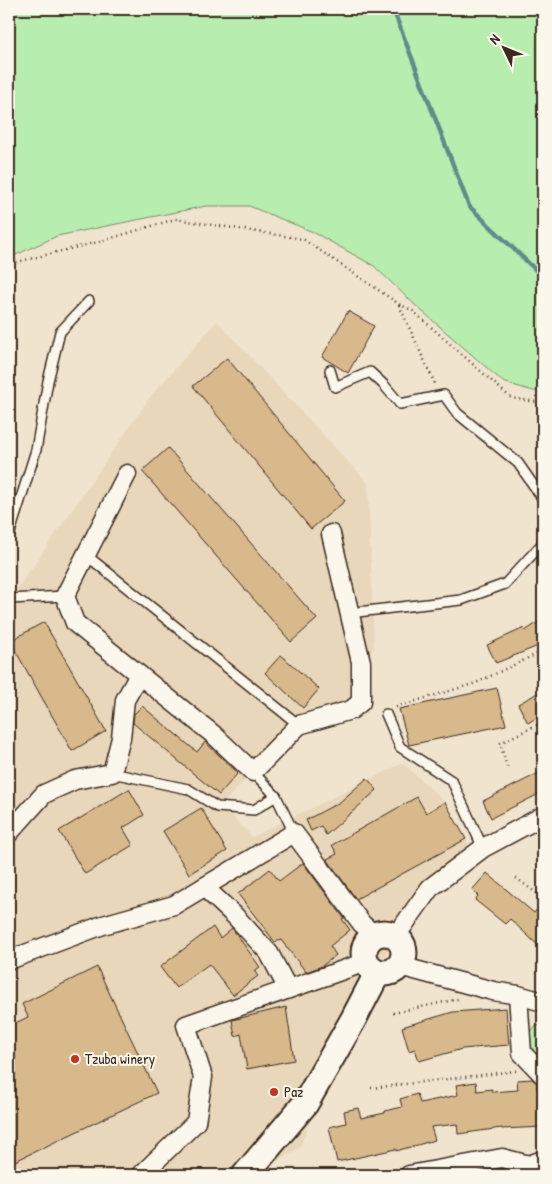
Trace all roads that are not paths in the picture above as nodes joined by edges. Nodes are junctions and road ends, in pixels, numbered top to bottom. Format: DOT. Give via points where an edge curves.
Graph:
graph roads {
  1 [pos="89,301"];
  2 [pos="330,370"];
  3 [pos="127,474"];
  4 [pos="543,499"];
  5 [pos="331,534"];
  6 [pos="9,536"];
  7 [pos="543,538"];
  8 [pos="86,555"];
  9 [pos="9,594"];
  10 [pos="65,596"];
  11 [pos="349,613"];
  12 [pos="139,675"];
  13 [pos="386,714"];
  14 [pos="299,725"];
  15 [pos="253,772"];
  16 [pos="112,773"];
  17 [pos="276,796"];
  18 [pos="543,816"];
  19 [pos="9,833"];
  20 [pos="294,833"];
  21 [pos="484,848"];
  22 [pos="204,887"];
  23 [pos="385,936"];
  24 [pos="9,960"];
  25 [pos="381,967"];
  26 [pos="288,988"];
  27 [pos="518,995"];
  28 [pos="543,1002"];
  29 [pos="540,1072"];
  30 [pos="543,1160"];
  31 [pos="141,1175"];
  32 [pos="245,1175"];
  33 [pos="409,1175"];
  1 -- 6 [label="lane" via="60,332 36,450"];
  2 -- 4 [label="lane" via="335,387 370,372 400,404 444,395 457,413 518,463"];
  3 -- 8 [label="street"];
  5 -- 11 [label="street"];
  7 -- 11 [label="lane" via="542,544 505,584 461,600"];
  8 -- 10 [label="street"];
  8 -- 14 [label="lane"];
  9 -- 10 [label="lane" via="10,600"];
  10 -- 12 [label="street" via="75,623"];
  11 -- 14 [label="street" via="361,662 361,702 350,710"];
  12 -- 15 [label="street" via="214,735"];
  12 -- 16 [label="street" via="125,700 122,738"];
  13 -- 21 [label="lane" via="400,746 452,780"];
  14 -- 15 [label="street"];
  15 -- 17 [label="lane"];
  16 -- 17 [label="lane" via="188,789 217,807 254,810"];
  16 -- 19 [label="street" via="75,780 44,794"];
  17 -- 20 [label="lane"];
  18 -- 21 [label="street"];
  20 -- 22 [label="street"];
  20 -- 23 [label="street" via="362,924"];
  21 -- 23 [label="street" via="430,888"];
  22 -- 24 [label="street" via="174,905 103,925"];
  22 -- 26 [label="street" via="269,953"];
  23 -- 25 [label="street" via="370,938 364,949"];
  23 -- 25 [label="street" via="402,944 403,961"];
  25 -- 26 [label="street"];
  25 -- 27 [label="street"];
  25 -- 32 [label="street" via="305,1104"];
  26 -- 31 [label="street" via="186,1025 203,1077 196,1122"];
  27 -- 28 [label="street"];
  27 -- 29 [label="street" via="522,1053"];
  30 -- 33 [label="street" via="529,1165 502,1158"];
}
